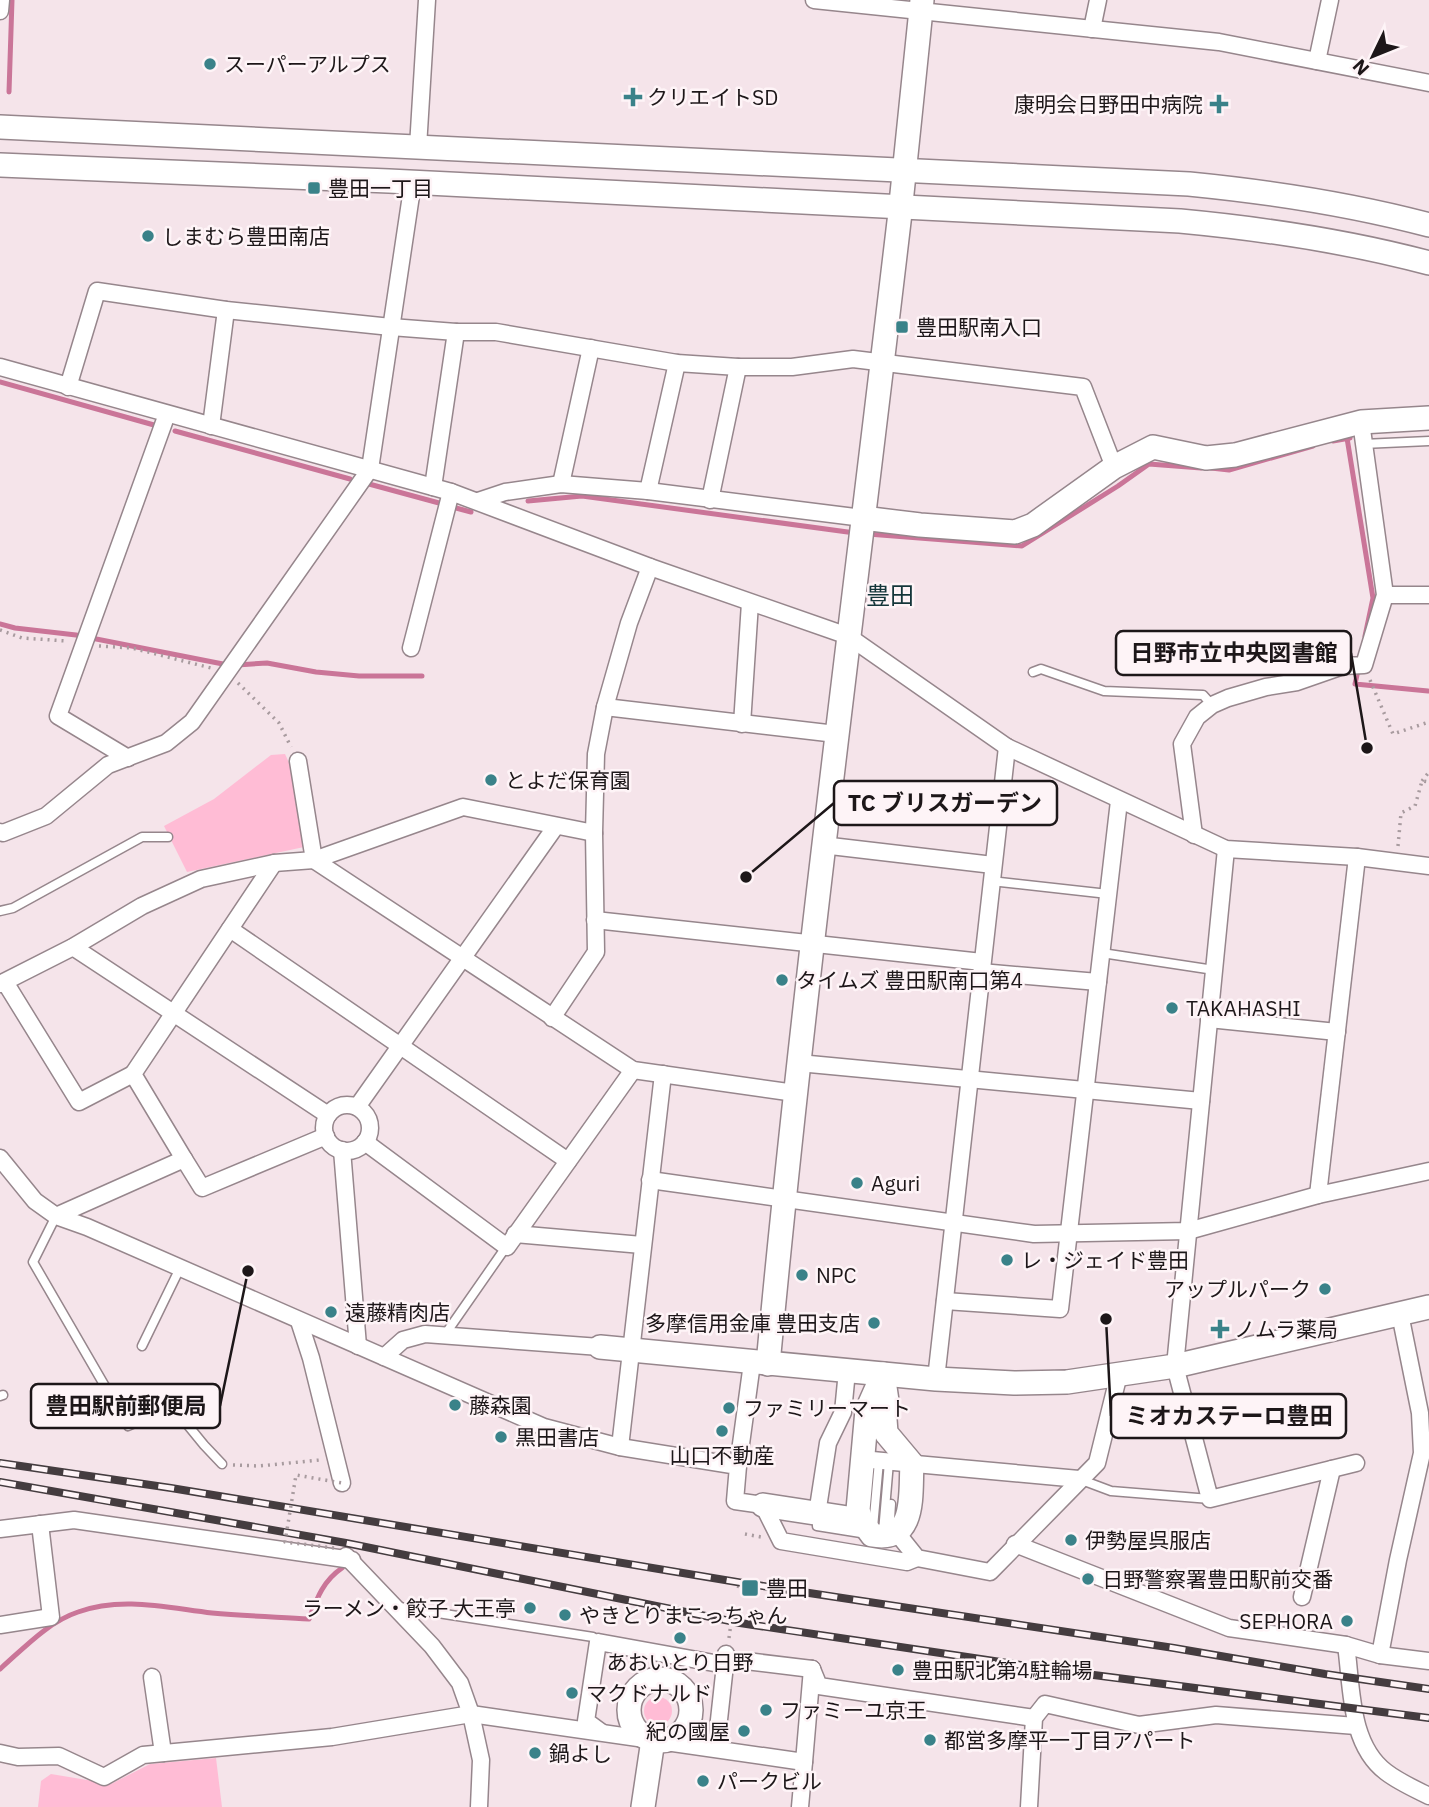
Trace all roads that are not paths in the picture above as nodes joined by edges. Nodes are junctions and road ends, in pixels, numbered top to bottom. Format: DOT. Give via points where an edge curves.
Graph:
graph roads {
  1 [pos="1,0"];
  2 [pos="427,0"];
  3 [pos="822,0"];
  4 [pos="1098,0"];
  5 [pos="1329,0"];
  6 [pos="922,6"];
  7 [pos="0,11"];
  8 [pos="1092,29"];
  9 [pos="1317,61"];
  10 [pos="1429,83"];
  11 [pos="0,127"];
  12 [pos="418,147"];
  13 [pos="0,165"];
  14 [pos="904,170"];
  15 [pos="413,182"];
  16 [pos="901,208"];
  17 [pos="1429,225"];
  18 [pos="1429,263"];
  19 [pos="226,310"];
  20 [pos="391,327"];
  21 [pos="456,332"];
  22 [pos="591,348"];
  23 [pos="882,361"];
  24 [pos="677,363"];
  25 [pos="0,366"];
  26 [pos="738,367"];
  27 [pos="68,387"];
  28 [pos="167,414"];
  29 [pos="1429,418"];
  30 [pos="211,426"];
  31 [pos="1362,433"];
  32 [pos="1429,441"];
  33 [pos="1114,467"];
  34 [pos="370,469"];
  35 [pos="561,484"];
  36 [pos="433,487"];
  37 [pos="648,491"];
  38 [pos="451,492"];
  39 [pos="710,500"];
  40 [pos="478,501"];
  41 [pos="862,521"];
  42 [pos="650,568"];
  43 [pos="1385,595"];
  44 [pos="1429,595"];
  45 [pos="750,603"];
  46 [pos="848,636"];
  47 [pos="411,648"];
  48 [pos="1033,673"];
  49 [pos="1212,705"];
  50 [pos="605,707"];
  51 [pos="742,724"];
  52 [pos="836,734"];
  53 [pos="1007,747"];
  54 [pos="128,758"];
  55 [pos="298,761"];
  56 [pos="957,796"];
  57 [pos="1119,801"];
  58 [pos="1000,802"];
  59 [pos="556,825"];
  60 [pos="0,832"];
  61 [pos="594,833"];
  62 [pos="1194,835"];
  63 [pos="168,837"];
  64 [pos="822,845"];
  65 [pos="1226,849"];
  66 [pos="1357,858"];
  67 [pos="314,859"];
  68 [pos="274,863"];
  69 [pos="1429,866"];
  70 [pos="992,873"];
  71 [pos="1108,894"];
  72 [pos="0,911"];
  73 [pos="596,920"];
  74 [pos="230,929"];
  75 [pos="813,944"];
  76 [pos="73,947"];
  77 [pos="1101,953"];
  78 [pos="463,958"];
  79 [pos="981,967"];
  80 [pos="1214,970"];
  81 [pos="1098,982"];
  82 [pos="2,983"];
  83 [pos="173,1014"];
  84 [pos="552,1018"];
  85 [pos="1209,1019"];
  86 [pos="1337,1032"];
  87 [pos="401,1045"];
  88 [pos="799,1063"];
  89 [pos="633,1070"];
  90 [pos="133,1074"];
  91 [pos="663,1074"];
  92 [pos="969,1079"];
  93 [pos="1086,1090"];
  94 [pos="795,1093"];
  95 [pos="1201,1101"];
  96 [pos="357,1107"];
  97 [pos="328,1115"];
  98 [pos="326,1136"];
  99 [pos="365,1142"];
  100 [pos="342,1150"];
  101 [pos="0,1158"];
  102 [pos="184,1159"];
  103 [pos="568,1161"];
  104 [pos="1429,1171"];
  105 [pos="650,1180"];
  106 [pos="1318,1195"];
  107 [pos="783,1200"];
  108 [pos="56,1216"];
  109 [pos="953,1221"];
  110 [pos="1188,1231"];
  111 [pos="1069,1233"];
  112 [pos="511,1240"];
  113 [pos="642,1245"];
  114 [pos="180,1268"];
  115 [pos="945,1301"];
  116 [pos="1429,1307"];
  117 [pos="1400,1314"];
  118 [pos="299,1321"];
  119 [pos="444,1336"];
  120 [pos="142,1346"];
  121 [pos="358,1346"];
  122 [pos="600,1347"];
  123 [pos="631,1350"];
  124 [pos="384,1357"];
  125 [pos="760,1364"];
  126 [pos="1175,1366"];
  127 [pos="847,1371"];
  128 [pos="883,1374"];
  129 [pos="1119,1374"];
  130 [pos="936,1379"];
  131 [pos="620,1447"];
  132 [pos="1425,1452"];
  133 [pos="887,1461"];
  134 [pos="1356,1463"];
  135 [pos="222,1464"];
  136 [pos="738,1466"];
  137 [pos="1332,1469"];
  138 [pos="1079,1479"];
  139 [pos="342,1483"];
  140 [pos="1210,1499"];
  141 [pos="763,1505"];
  142 [pos="817,1514"];
  143 [pos="40,1524"];
  144 [pos="0,1529"];
  145 [pos="880,1533"];
  146 [pos="1015,1544"];
  147 [pos="334,1548"];
  148 [pos="917,1558"];
  149 [pos="352,1560"];
  150 [pos="1302,1597"];
  151 [pos="392,1606"];
  152 [pos="0,1625"];
  153 [pos="598,1642"];
  154 [pos="1346,1645"];
  155 [pos="1380,1655"];
  156 [pos="725,1659"];
  157 [pos="1429,1661"];
  158 [pos="812,1669"];
  159 [pos="152,1676"];
  160 [pos="471,1714"];
  161 [pos="1034,1718"];
  162 [pos="1356,1726"];
  163 [pos="601,1732"];
  164 [pos="653,1740"];
  165 [pos="707,1747"];
  166 [pos="0,1753"];
  167 [pos="163,1753"];
  168 [pos="804,1762"];
  169 [pos="1429,1797"];
  170 [pos="479,1807"];
  171 [pos="643,1807"];
  172 [pos="800,1807"];
  173 [pos="1029,1807"];
  1 -- 7 [label="street"];
  2 -- 12 [label="street"];
  3 -- 6 [label="street"];
  4 -- 8 [label="street"];
  5 -- 9 [label="street"];
  6 -- 8 [label="street"];
  6 -- 14 [label="street"];
  8 -- 9 [label="street" via="1219,42"];
  9 -- 10 [label="street"];
  11 -- 12 [label="street"];
  12 -- 14 [label="street"];
  13 -- 15 [label="street"];
  14 -- 16 [label="street"];
  14 -- 17 [label="street" via="1271,192"];
  15 -- 16 [label="street"];
  15 -- 20 [label="street"];
  16 -- 18 [label="street" via="1264,229"];
  16 -- 23 [label="street"];
  19 -- 20 [label="street"];
  19 -- 27 [label="street" via="97,291"];
  19 -- 30 [label="street"];
  20 -- 21 [label="street"];
  20 -- 34 [label="street"];
  21 -- 22 [label="street" via="496,332"];
  21 -- 36 [label="street"];
  22 -- 24 [label="street"];
  22 -- 35 [label="street"];
  23 -- 26 [label="street"];
  23 -- 33 [label="street" via="1083,387"];
  23 -- 41 [label="street"];
  24 -- 26 [label="street"];
  24 -- 37 [label="street"];
  25 -- 27 [label="street"];
  26 -- 39 [label="street"];
  27 -- 28 [label="street"];
  28 -- 30 [label="street"];
  28 -- 54 [label="street" via="58,716"];
  29 -- 31 [label="street"];
  30 -- 34 [label="street"];
  31 -- 32 [label="lane"];
  31 -- 33 [label="street" via="1206,458 1153,447"];
  31 -- 43 [label="street"];
  33 -- 41 [label="street" via="1033,525 1015,532"];
  34 -- 36 [label="street"];
  34 -- 54 [label="street" via="192,722 166,743"];
  35 -- 37 [label="street"];
  35 -- 40 [label="street"];
  36 -- 38 [label="street"];
  37 -- 39 [label="street"];
  38 -- 40 [label="street"];
  38 -- 47 [label="street"];
  39 -- 41 [label="street"];
  40 -- 42 [label="street"];
  41 -- 46 [label="street"];
  42 -- 45 [label="street"];
  42 -- 50 [label="street"];
  43 -- 44 [label="street"];
  43 -- 49 [label="street" via="1364,665 1343,666"];
  45 -- 46 [label="street"];
  45 -- 51 [label="street"];
  46 -- 52 [label="street"];
  46 -- 53 [label="street"];
  48 -- 49 [label="lane" via="1041,670 1104,691 1203,695"];
  49 -- 62 [label="street" via="1197,717 1182,744"];
  50 -- 51 [label="street"];
  50 -- 61 [label="street" via="596,754"];
  51 -- 52 [label="street"];
  52 -- 64 [label="street"];
  53 -- 57 [label="street"];
  53 -- 58 [label="street"];
  54 -- 60 [label="street" via="108,765 46,816"];
  55 -- 67 [label="street"];
  56 -- 58 [label="lane"];
  57 -- 62 [label="street"];
  57 -- 71 [label="street"];
  58 -- 70 [label="street"];
  59 -- 61 [label="street"];
  59 -- 67 [label="street" via="463,807"];
  59 -- 78 [label="street"];
  61 -- 73 [label="street"];
  62 -- 65 [label="street"];
  63 -- 72 [label="lane" via="142,837"];
  64 -- 70 [label="street"];
  64 -- 75 [label="street"];
  65 -- 66 [label="street"];
  65 -- 80 [label="street"];
  66 -- 69 [label="street"];
  66 -- 86 [label="street"];
  67 -- 68 [label="street"];
  67 -- 78 [label="street"];
  68 -- 74 [label="street"];
  68 -- 76 [label="street" via="201,879 142,906"];
  70 -- 71 [label="lane"];
  70 -- 79 [label="street"];
  71 -- 77 [label="street"];
  73 -- 75 [label="street"];
  73 -- 84 [label="street" via="596,953"];
  74 -- 83 [label="street"];
  74 -- 87 [label="street"];
  75 -- 79 [label="street"];
  75 -- 88 [label="street"];
  76 -- 82 [label="street"];
  76 -- 83 [label="street"];
  77 -- 80 [label="lane"];
  77 -- 81 [label="street"];
  78 -- 84 [label="street"];
  78 -- 87 [label="street"];
  79 -- 81 [label="street"];
  79 -- 92 [label="street"];
  80 -- 85 [label="street"];
  81 -- 93 [label="street"];
  82 -- 90 [label="street" via="79,1102"];
  83 -- 90 [label="street"];
  83 -- 97 [label="street"];
  84 -- 89 [label="street"];
  85 -- 86 [label="street"];
  85 -- 95 [label="street"];
  86 -- 106 [label="street"];
  87 -- 96 [label="street"];
  87 -- 103 [label="street"];
  88 -- 92 [label="street"];
  88 -- 94 [label="street"];
  89 -- 91 [label="street"];
  89 -- 103 [label="street"];
  90 -- 102 [label="street"];
  91 -- 94 [label="street"];
  91 -- 105 [label="street"];
  92 -- 93 [label="street"];
  92 -- 109 [label="street"];
  93 -- 95 [label="street"];
  93 -- 111 [label="street"];
  94 -- 107 [label="street"];
  95 -- 110 [label="street"];
  96 -- 97 [label="street" via="338,1107"];
  96 -- 99 [label="street" via="369,1123"];
  97 -- 98 [label="street"];
  98 -- 100 [label="street"];
  98 -- 102 [label="street" via="202,1188"];
  99 -- 100 [label="street" via="355,1150"];
  99 -- 112 [label="street"];
  100 -- 121 [label="street"];
  101 -- 108 [label="street" via="35,1202"];
  102 -- 108 [label="street"];
  103 -- 112 [label="street"];
  104 -- 106 [label="street"];
  105 -- 107 [label="street"];
  105 -- 113 [label="street"];
  106 -- 110 [label="street"];
  107 -- 109 [label="street"];
  107 -- 125 [label="street"];
  108 -- 114 [label="street"];
  108 -- 135 [label="lane" via="33,1262 128,1426 173,1407"];
  109 -- 111 [label="street" via="1034,1234"];
  109 -- 115 [label="street"];
  110 -- 111 [label="street"];
  110 -- 126 [label="street"];
  111 -- 115 [label="street" via="1060,1309"];
  112 -- 113 [label="street"];
  112 -- 119 [label="lane"];
  113 -- 123 [label="street"];
  114 -- 118 [label="street"];
  114 -- 120 [label="lane"];
  115 -- 130 [label="street"];
  116 -- 117 [label="street"];
  117 -- 126 [label="street"];
  117 -- 132 [label="street"];
  118 -- 121 [label="street"];
  118 -- 139 [label="street"];
  119 -- 122 [label="street"];
  119 -- 124 [label="street" via="414,1336"];
  121 -- 124 [label="street"];
  122 -- 123 [label="street"];
  123 -- 125 [label="street"];
  123 -- 131 [label="street"];
  124 -- 131 [label="street" via="544,1427"];
  125 -- 127 [label="street"];
  125 -- 136 [label="street"];
  126 -- 129 [label="street"];
  126 -- 140 [label="street"];
  127 -- 128 [label="street"];
  127 -- 142 [label="street" via="843,1412 828,1443"];
  128 -- 130 [label="street"];
  128 -- 133 [label="street"];
  128 -- 133 [label="street" via="867,1410"];
  129 -- 130 [label="street" via="1067,1382"];
  129 -- 138 [label="street" via="1097,1463"];
  131 -- 136 [label="street"];
  132 -- 155 [label="street"];
  133 -- 138 [label="street"];
  133 -- 145 [label="street" via="858,1510"];
  133 -- 145 [label="street" via="908,1517 903,1527"];
  134 -- 137 [label="street"];
  136 -- 141 [label="street" via="735,1501"];
  137 -- 140 [label="street"];
  137 -- 150 [label="street"];
  138 -- 140 [label="lane" via="1111,1491"];
  138 -- 146 [label="street"];
  141 -- 142 [label="street"];
  141 -- 148 [label="street" via="781,1541 907,1562"];
  142 -- 145 [label="street"];
  143 -- 144 [label="street"];
  143 -- 149 [label="street" via="74,1520"];
  143 -- 152 [label="street" via="51,1617"];
  145 -- 148 [label="street"];
  146 -- 148 [label="street" via="990,1572"];
  146 -- 154 [label="street" via="1229,1628"];
  147 -- 149 [label="street"];
  149 -- 151 [label="street"];
  151 -- 153 [label="lane" via="593,1637"];
  151 -- 160 [label="street" via="432,1646 460,1683"];
  153 -- 156 [label="street"];
  153 -- 163 [label="street" via="586,1721"];
  154 -- 155 [label="street"];
  154 -- 162 [label="street"];
  155 -- 157 [label="street"];
  156 -- 158 [label="street"];
  156 -- 165 [label="street" via="717,1738"];
  158 -- 161 [label="street" via="819,1686"];
  158 -- 168 [label="street"];
  159 -- 167 [label="street"];
  160 -- 163 [label="street"];
  160 -- 167 [label="street" via="332,1737"];
  160 -- 170 [label="street" via="481,1760"];
  161 -- 162 [label="street" via="1045,1704 1139,1725 1216,1715"];
  161 -- 173 [label="street"];
  162 -- 169 [label="street" via="1385,1771"];
  163 -- 164 [label="street"];
  164 -- 165 [label="street"];
  164 -- 171 [label="street"];
  165 -- 168 [label="street"];
  166 -- 167 [label="street" via="59,1756 104,1777 143,1755"];
  168 -- 172 [label="street"];
}
